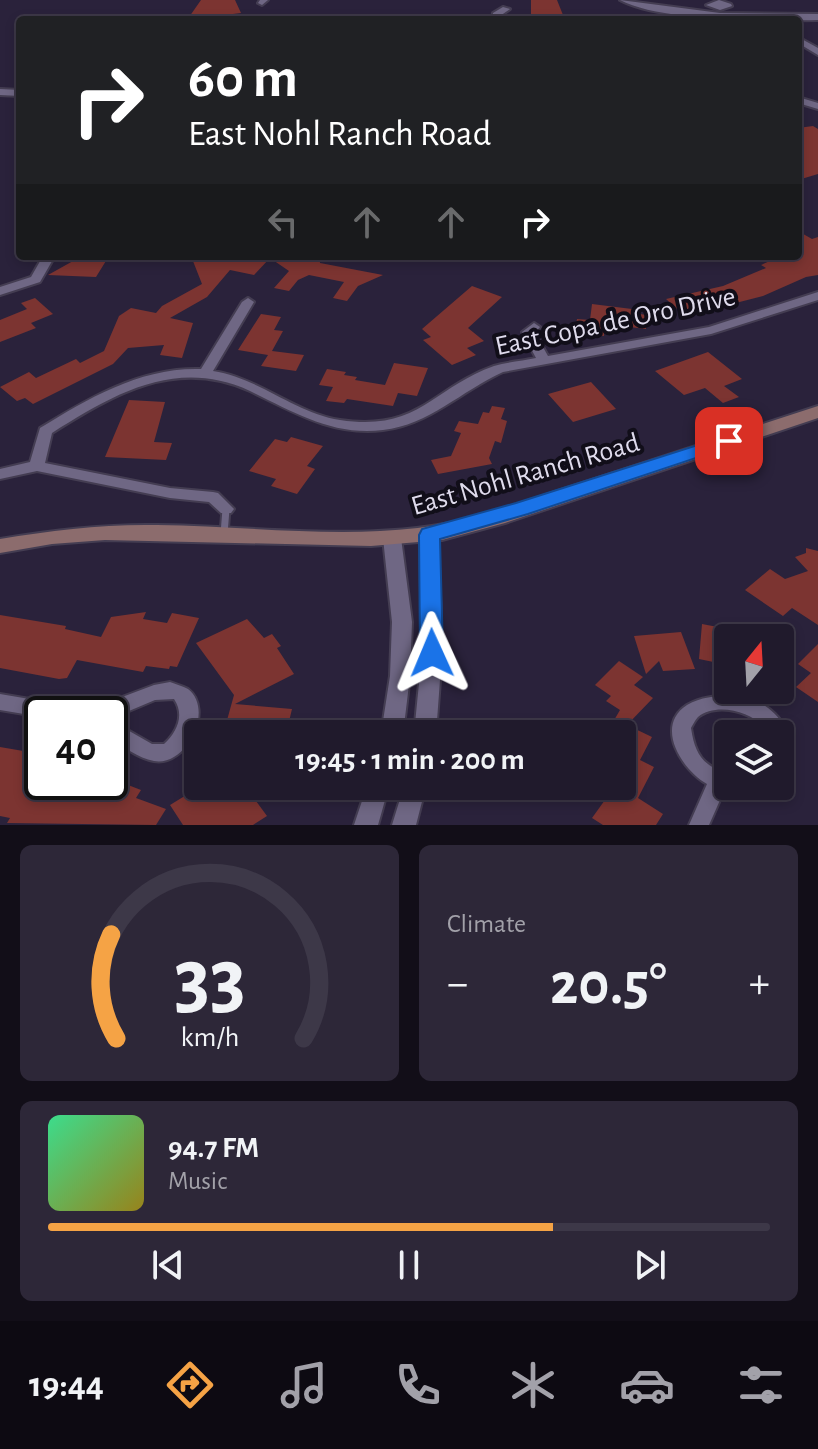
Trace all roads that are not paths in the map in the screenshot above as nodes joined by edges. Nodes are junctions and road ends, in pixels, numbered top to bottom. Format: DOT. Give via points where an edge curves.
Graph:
graph roads {
  1 [pos="624,0"];
  2 [pos="719,6"];
  3 [pos="506,9"];
  4 [pos="496,16"];
  5 [pos="677,16"];
  6 [pos="766,16"];
  7 [pos="47,260"];
  8 [pos="0,291"];
  9 [pos="818,296"];
  10 [pos="248,302"];
  11 [pos="534,327"];
  12 [pos="544,360"];
  13 [pos="205,374"];
  14 [pos="818,412"];
  15 [pos="37,466"];
  16 [pos="0,474"];
  17 [pos="226,509"];
  18 [pos="429,535"];
  19 [pos="224,536"];
  20 [pos="392,538"];
  21 [pos="0,546"];
  22 [pos="0,702"];
  23 [pos="128,703"];
  24 [pos="24,706"];
  25 [pos="394,720"];
  26 [pos="426,720"];
  27 [pos="769,720"];
  28 [pos="128,739"];
  29 [pos="714,777"];
  30 [pos="714,798"];
  31 [pos="374,800"];
  32 [pos="411,800"];
  33 [pos="366,825"];
  34 [pos="404,825"];
  35 [pos="699,825"];
  1 -- 5 [label="street"];
  2 -- 5 [label="street"];
  2 -- 6 [label="street"];
  3 -- 4 [label="street"];
  7 -- 8 [label="street" via="36,279"];
  9 -- 12 [label="street, East Copa de Oro Drive" via="711,330"];
  10 -- 13 [label="street"];
  11 -- 12 [label="street" via="528,332"];
  12 -- 13 [label="street, East Copa de Oro Drive" via="478,377 427,414 382,425 310,419 242,382"];
  13 -- 15 [label="street, East Copa de Oro Drive" via="148,377 83,407 45,431"];
  14 -- 18 [label="main road, East Nohl Ranch Road"];
  15 -- 16 [label="street"];
  15 -- 17 [label="street" via="213,497"];
  17 -- 19 [label="lane"];
  18 -- 20 [label="main road, East Nohl Ranch Road"];
  18 -- 26 [label="street" via="432,653"];
  19 -- 20 [label="main road, East Nohl Ranch Road"];
  19 -- 21 [label="main road, East Nohl Ranch Road" via="122,532"];
  20 -- 25 [label="street" via="402,622"];
  22 -- 24 [label="street"];
  23 -- 28 [label="street" via="170,690 188,702 189,720 171,750 146,750"];
  27 -- 29 [label="street" via="747,705 724,700 704,703 688,714 682,730 685,749 697,767"];
  30 -- 35 [label="street"];
  31 -- 33 [label="street"];
  32 -- 34 [label="street"];
}
